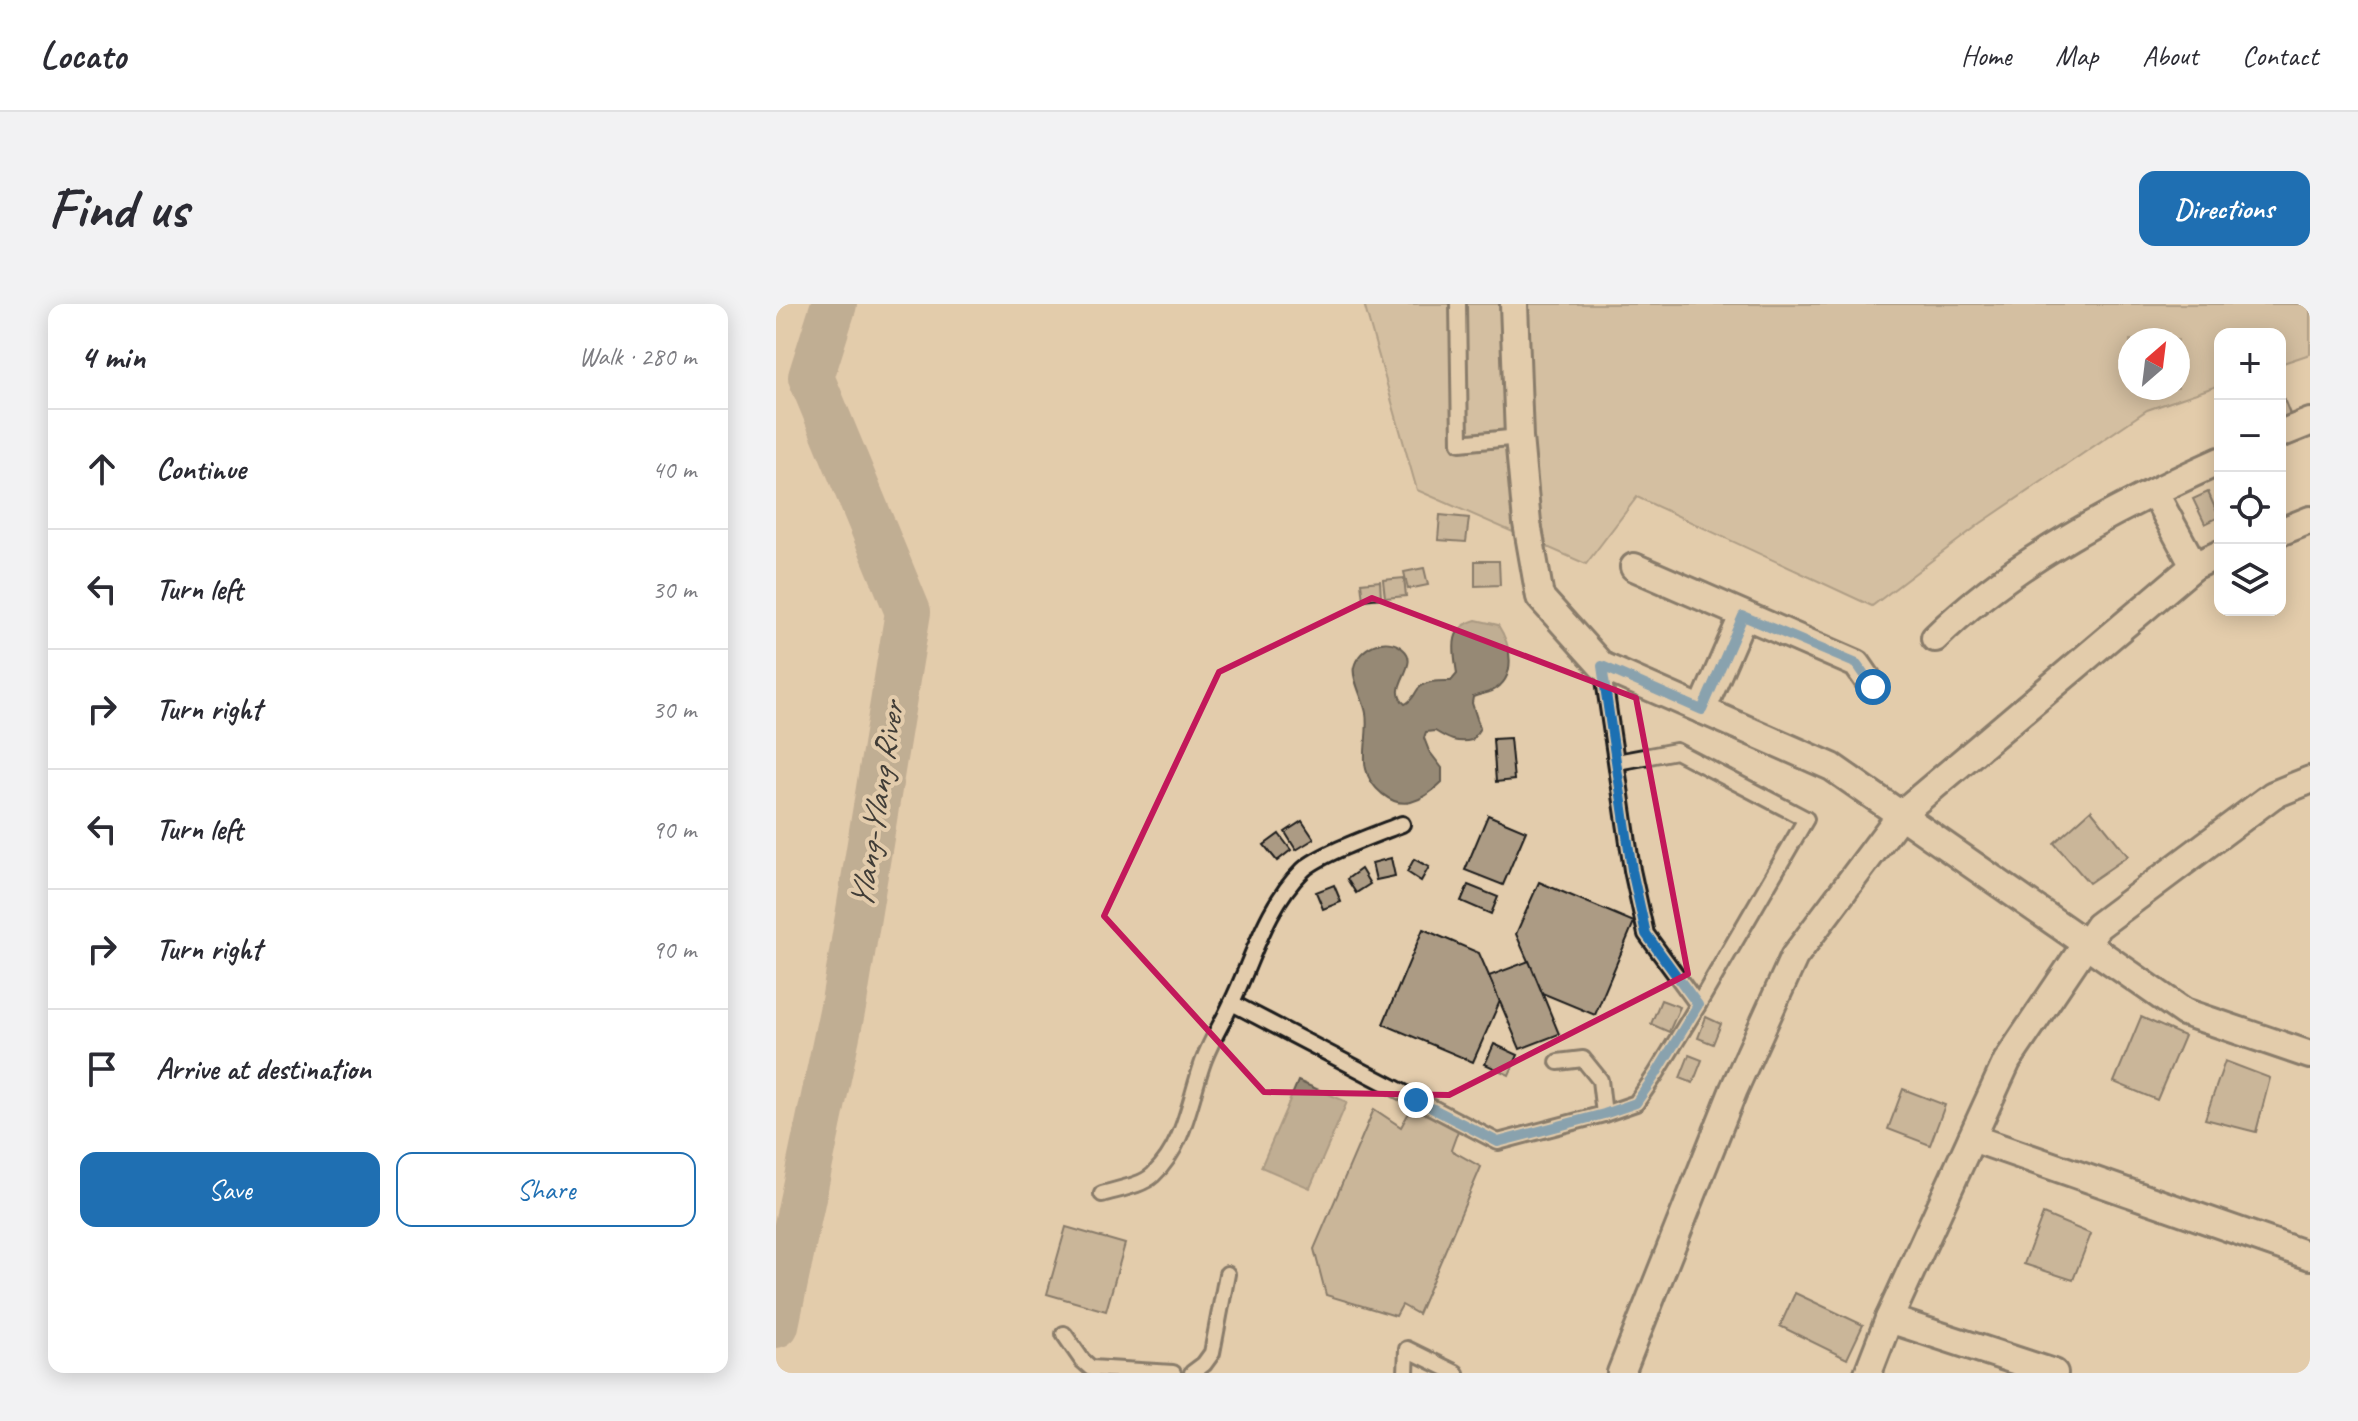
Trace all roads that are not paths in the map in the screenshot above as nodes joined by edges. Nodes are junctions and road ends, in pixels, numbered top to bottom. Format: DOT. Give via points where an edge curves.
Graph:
graph roads {
  1 [pos="1458,304"];
  2 [pos="1514,304"];
  3 [pos="2310,422"];
  4 [pos="2286,432"];
  5 [pos="1519,437"];
  6 [pos="2214,464"];
  7 [pos="2154,492"];
  8 [pos="2310,520"];
  9 [pos="2286,530"];
  10 [pos="2214,557"];
  11 [pos="2194,566"];
  12 [pos="1634,567"];
  13 [pos="1743,616"];
  14 [pos="1935,638"];
  15 [pos="1602,666"];
  16 [pos="1873,687"];
  17 [pos="1702,710"];
  18 [pos="1617,762"];
  19 [pos="2310,780"];
  20 [pos="1901,814"];
  21 [pos="1402,824"];
  22 [pos="2085,945"];
  23 [pos="1232,1003"];
  24 [pos="1698,1005"];
  25 [pos="2310,1055"];
  26 [pos="1558,1062"];
  27 [pos="1604,1114"];
  28 [pos="1972,1138"];
  29 [pos="1102,1194"];
  30 [pos="2310,1256"];
  31 [pos="1227,1274"];
  32 [pos="1889,1319"];
  33 [pos="1064,1334"];
  34 [pos="1173,1373"];
  35 [pos="1192,1373"];
  36 [pos="1406,1373"];
  37 [pos="1456,1373"];
  38 [pos="1621,1373"];
  39 [pos="1868,1373"];
  40 [pos="2054,1373"];
  1 -- 5 [label="lane" via="1460,443"];
  2 -- 5 [label="street"];
  3 -- 4 [label="street"];
  5 -- 15 [label="street" via="1540,597"];
  6 -- 7 [label="street"];
  7 -- 11 [label="street"];
  7 -- 14 [label="street" via="2012,573"];
  8 -- 9 [label="street"];
  10 -- 11 [label="street"];
  11 -- 20 [label="street"];
  12 -- 13 [label="street"];
  13 -- 16 [label="street" via="1857,664"];
  13 -- 17 [label="street"];
  15 -- 17 [label="street"];
  15 -- 18 [label="lane"];
  17 -- 20 [label="street" via="1832,767"];
  18 -- 24 [label="lane" via="1646,934"];
  18 -- 24 [label="lane" via="1676,751 1806,819"];
  19 -- 22 [label="street" via="2273,795 2098,926"];
  20 -- 22 [label="street"];
  20 -- 38 [label="street" via="1794,957 1734,1089"];
  21 -- 23 [label="lane" via="1305,868 1269,916"];
  22 -- 25 [label="street" via="2184,1012"];
  22 -- 28 [label="street" via="2007,1061"];
  23 -- 27 [label="lane" via="1498,1142"];
  23 -- 29 [label="lane" via="1203,1061 1179,1140 1167,1160 1151,1177"];
  24 -- 27 [label="lane" via="1636,1103"];
  26 -- 27 [label="lane" via="1583,1059 1600,1080"];
  28 -- 30 [label="street"];
  28 -- 32 [label="street"];
  31 -- 35 [label="lane" via="1212,1353"];
  32 -- 39 [label="street"];
  32 -- 40 [label="street"];
  33 -- 34 [label="lane" via="1091,1368"];
  36 -- 37 [label="lane" via="1407,1349"];
}
